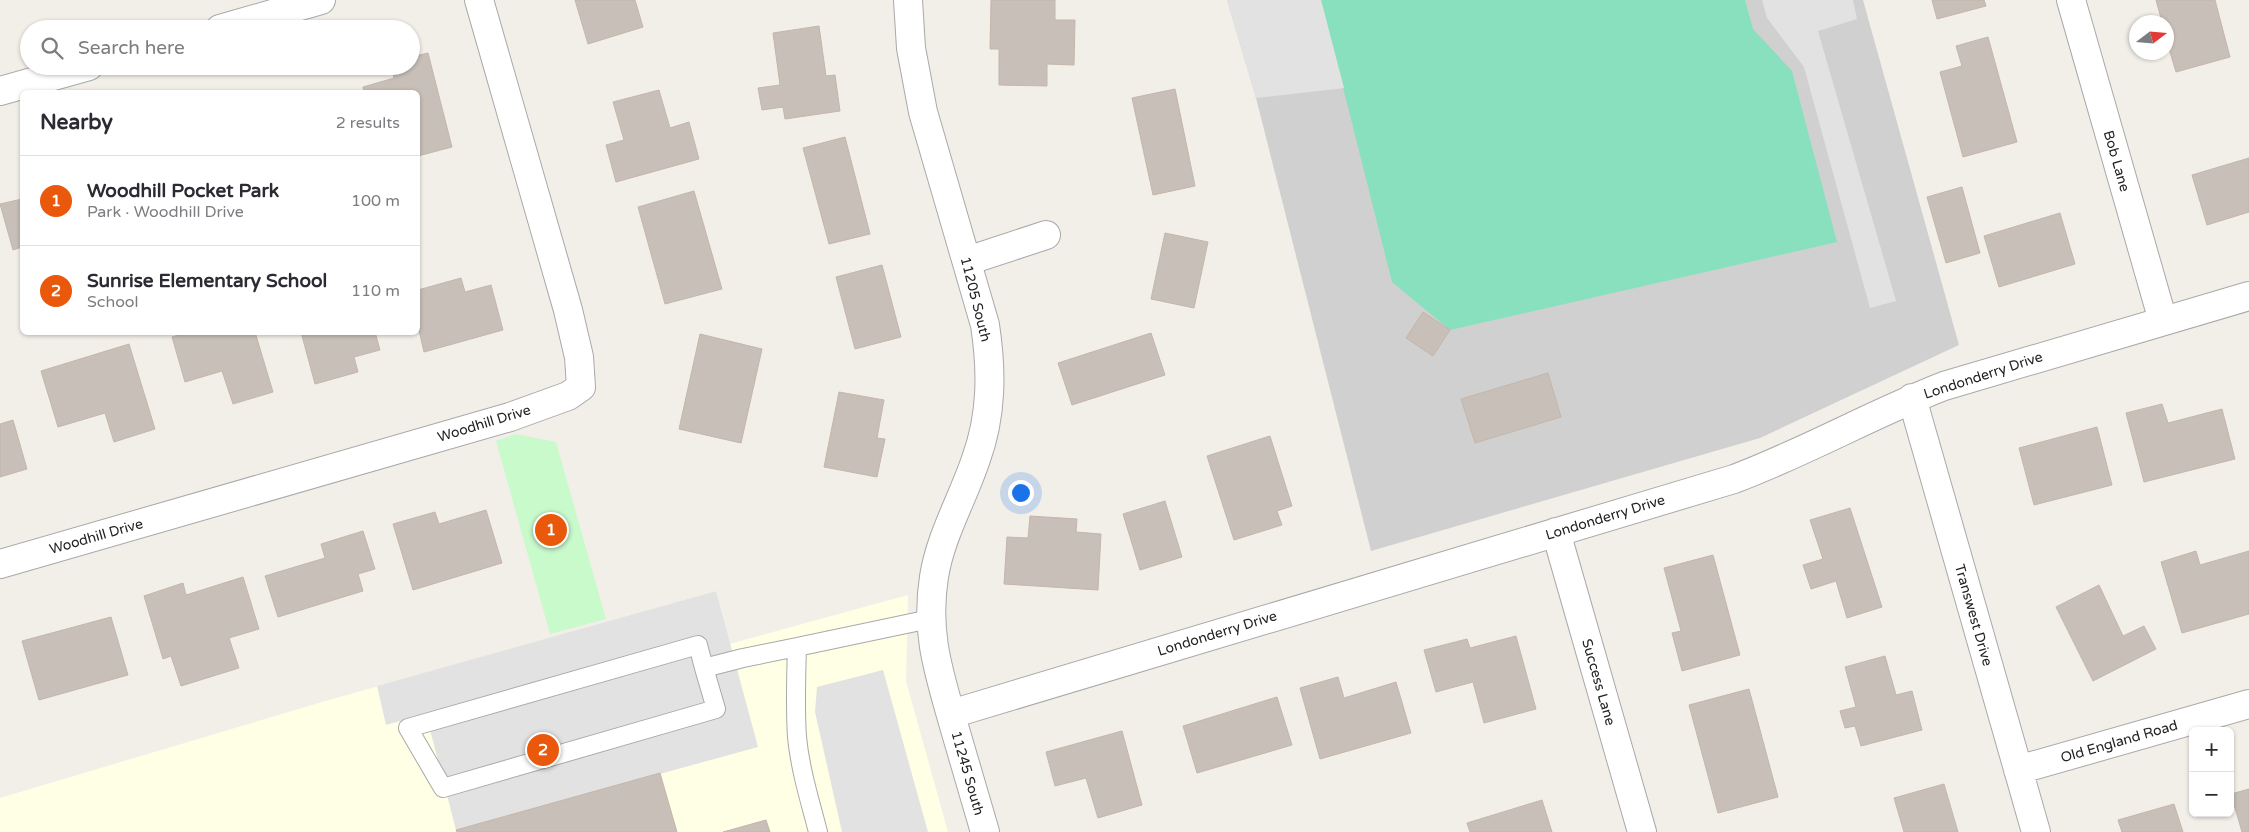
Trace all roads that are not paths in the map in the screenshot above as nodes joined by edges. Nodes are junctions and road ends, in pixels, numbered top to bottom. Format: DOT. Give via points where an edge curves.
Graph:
graph roads {
  1 [pos="321,0"];
  2 [pos="479,0"];
  3 [pos="908,0"];
  4 [pos="2071,0"];
  5 [pos="251,20"];
  6 [pos="56,75"];
  7 [pos="0,90"];
  8 [pos="1046,235"];
  9 [pos="967,261"];
  10 [pos="2249,296"];
  11 [pos="2163,321"];
  12 [pos="1912,398"];
  13 [pos="1556,532"];
  14 [pos="0,564"];
  15 [pos="930,619"];
  16 [pos="797,647"];
  17 [pos="704,668"];
  18 [pos="2249,704"];
  19 [pos="951,714"];
  20 [pos="2018,770"];
  21 [pos="818,832"];
  22 [pos="985,832"];
  23 [pos="1642,832"];
  24 [pos="2036,832"];
  1 -- 5 [label="street"];
  2 -- 14 [label="street, Woodhill Drive" via="568,310 579,357 581,387 568,396 510,417"];
  3 -- 9 [label="street, 11205 South" via="911,48 923,112"];
  4 -- 11 [label="street, Bob Lane"];
  6 -- 7 [label="street"];
  8 -- 9 [label="street"];
  9 -- 15 [label="street, 11205 South" via="985,325 990,358 990,392 977,459 934,576"];
  10 -- 11 [label="street, Londonderry Drive"];
  11 -- 12 [label="street, Londonderry Drive"];
  12 -- 13 [label="street, Londonderry Drive" via="1780,462"];
  12 -- 20 [label="street, Transwest Drive"];
  13 -- 19 [label="street, Londonderry Drive"];
  13 -- 23 [label="street, Success Lane"];
  15 -- 16 [label="lane"];
  15 -- 19 [label="street, 11205 South" via="934,656"];
  16 -- 17 [label="lane"];
  16 -- 21 [label="lane" via="797,738 804,781"];
  17 -- 17 [label="lane" via="698,645 408,728 443,788 716,709"];
  18 -- 20 [label="street, Old England Road"];
  19 -- 22 [label="street, 11245 South"];
  20 -- 24 [label="street, Transwest Drive"];
}
